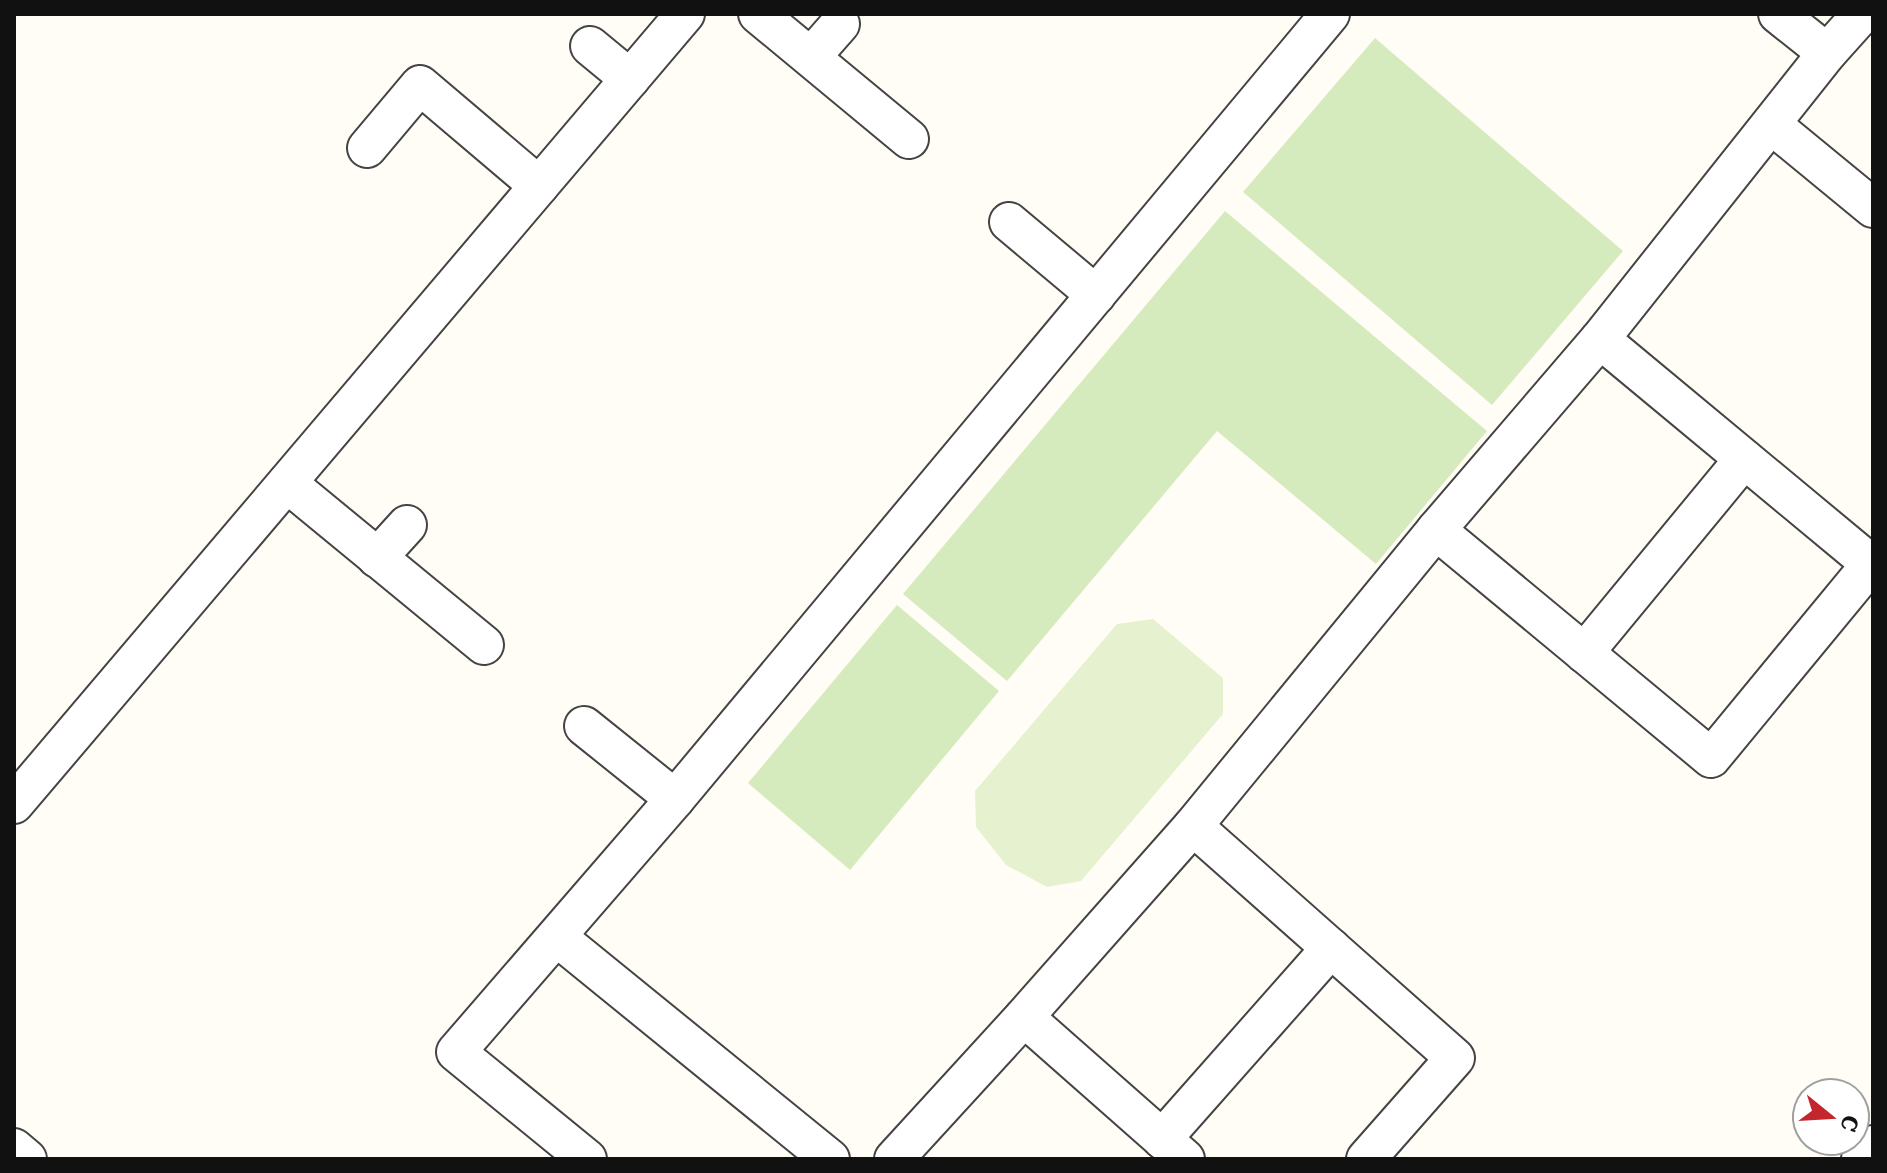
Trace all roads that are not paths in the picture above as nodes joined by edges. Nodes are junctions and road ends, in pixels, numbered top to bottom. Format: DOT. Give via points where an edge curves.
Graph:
graph roads {
  1 [pos="685,14"];
  2 [pos="758,14"];
  3 [pos="1330,14"];
  4 [pos="1778,14"];
  5 [pos="1862,14"];
  6 [pos="840,24"];
  7 [pos="590,46"];
  8 [pos="1827,53"];
  9 [pos="811,57"];
  10 [pos="630,79"];
  11 [pos="1772,125"];
  12 [pos="909,139"];
  13 [pos="367,148"];
  14 [pos="539,186"];
  15 [pos="1873,208"];
  16 [pos="1009,222"];
  17 [pos="1096,295"];
  18 [pos="1600,339"];
  19 [pos="1744,459"];
  20 [pos="287,483"];
  21 [pos="407,525"];
  22 [pos="1436,530"];
  23 [pos="377,558"];
  24 [pos="484,645"];
  25 [pos="1584,653"];
  26 [pos="584,726"];
  27 [pos="675,799"];
  28 [pos="14,804"];
  29 [pos="1193,826"];
  30 [pos="557,937"];
  31 [pos="1331,948"];
  32 [pos="1024,1017"];
  33 [pos="1873,1145"];
  34 [pos="14,1148"];
  35 [pos="1174,1149"];
  36 [pos="27,1159"];
  37 [pos="587,1159"];
  38 [pos="830,1159"];
  39 [pos="894,1159"];
  40 [pos="1366,1159"];
  41 [pos="1861,1159"];
  1 -- 10 [label="lane"];
  2 -- 9 [label="lane"];
  3 -- 17 [label="lane"];
  4 -- 8 [label="lane"];
  5 -- 8 [label="lane"];
  6 -- 9 [label="lane"];
  7 -- 10 [label="lane"];
  8 -- 11 [label="lane"];
  9 -- 12 [label="lane"];
  10 -- 14 [label="lane"];
  11 -- 15 [label="lane"];
  11 -- 18 [label="lane"];
  13 -- 14 [label="lane" via="420,85"];
  14 -- 20 [label="lane"];
  16 -- 17 [label="lane"];
  17 -- 27 [label="lane"];
  18 -- 19 [label="lane"];
  18 -- 22 [label="lane"];
  19 -- 25 [label="lane"];
  19 -- 25 [label="lane" via="1871,564 1721,746 1711,758"];
  20 -- 23 [label="lane"];
  20 -- 28 [label="lane"];
  21 -- 23 [label="lane"];
  22 -- 25 [label="lane"];
  22 -- 29 [label="lane"];
  23 -- 24 [label="lane"];
  26 -- 27 [label="lane"];
  27 -- 30 [label="lane"];
  29 -- 31 [label="lane"];
  29 -- 32 [label="lane"];
  30 -- 37 [label="lane" via="456,1052"];
  30 -- 38 [label="lane"];
  31 -- 35 [label="lane"];
  31 -- 40 [label="lane" via="1455,1058"];
  32 -- 35 [label="lane"];
  32 -- 39 [label="lane"];
  33 -- 41 [label="lane"];
  34 -- 36 [label="lane"];
}
